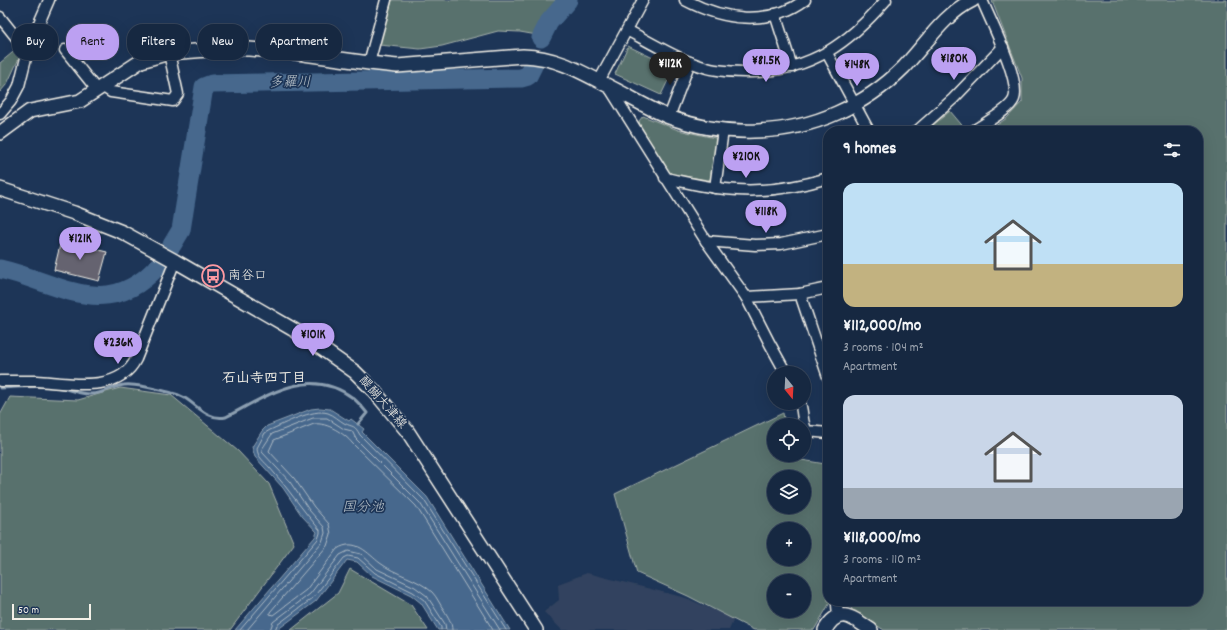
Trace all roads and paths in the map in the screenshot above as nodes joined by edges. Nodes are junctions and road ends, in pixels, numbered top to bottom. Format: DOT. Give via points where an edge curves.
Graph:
graph roads {
  1 [pos="49,0"];
  2 [pos="386,0"];
  3 [pos="643,0"];
  4 [pos="685,0"];
  5 [pos="805,0"];
  6 [pos="886,0"];
  7 [pos="973,0"];
  8 [pos="982,0"];
  9 [pos="775,14"];
  10 [pos="0,17"];
  11 [pos="39,24"];
  12 [pos="627,30"];
  13 [pos="12,32"];
  14 [pos="1003,47"];
  15 [pos="64,50"];
  16 [pos="190,51"];
  17 [pos="827,53"];
  18 [pos="26,60"];
  19 [pos="144,60"];
  20 [pos="171,60"];
  21 [pos="690,62"];
  22 [pos="369,63"];
  23 [pos="792,67"];
  24 [pos="604,84"];
  25 [pos="100,88"];
  26 [pos="854,104"];
  27 [pos="644,105"];
  28 [pos="0,114"];
  29 [pos="669,117"];
  30 [pos="866,126"];
  31 [pos="923,126"];
  32 [pos="980,126"];
  33 [pos="723,130"];
  34 [pos="638,132"];
  35 [pos="0,133"];
  36 [pos="665,178"];
  37 [pos="823,179"];
  38 [pos="715,188"];
  39 [pos="0,189"];
  40 [pos="823,235"];
  41 [pos="706,241"];
  42 [pos="175,261"];
  43 [pos="823,289"];
  44 [pos="800,294"];
  45 [pos="746,297"];
  46 [pos="823,362"];
  47 [pos="782,366"];
  48 [pos="0,381"];
  49 [pos="803,410"];
  50 [pos="823,433"];
  51 [pos="837,606"];
  52 [pos="838,616"];
  53 [pos="536,630"];
  54 [pos="825,630"];
  55 [pos="871,630"];
  1 -- 11 [label="street"];
  2 -- 22 [label="street"];
  3 -- 12 [label="street"];
  4 -- 9 [label="street" via="722,15 746,18"];
  5 -- 9 [label="street" via="789,10"];
  6 -- 17 [label="street" via="859,30"];
  7 -- 26 [label="main road" via="952,14 887,82"];
  8 -- 14 [label="street"];
  9 -- 23 [label="street"];
  10 -- 13 [label="street"];
  12 -- 21 [label="street"];
  12 -- 24 [label="street"];
  14 -- 31 [label="street" via="953,100"];
  14 -- 32 [label="street" via="1013,78 1014,99 1009,107"];
  15 -- 25 [label="street"];
  16 -- 22 [label="main road" via="250,49"];
  17 -- 23 [label="street"];
  17 -- 26 [label="street"];
  18 -- 28 [label="street" via="12,101"];
  19 -- 25 [label="main road" via="128,68"];
  20 -- 25 [label="street" via="178,94 173,101 111,92"];
  21 -- 23 [label="street" via="728,72 763,72"];
  21 -- 29 [label="street"];
  22 -- 24 [label="main road" via="413,65 538,56 567,65"];
  24 -- 27 [label="main road"];
  24 -- 34 [label="street"];
  25 -- 35 [label="main road" via="75,103 30,111"];
  26 -- 30 [label="street"];
  26 -- 33 [label="main road" via="837,113 796,126 770,130"];
  27 -- 29 [label="main road"];
  27 -- 34 [label="street" via="637,108 633,116"];
  29 -- 33 [label="main road"];
  33 -- 38 [label="street"];
  34 -- 36 [label="street"];
  36 -- 38 [label="street"];
  36 -- 41 [label="street"];
  37 -- 38 [label="street" via="776,189"];
  39 -- 42 [label="main road, 醍醐大津線" via="104,224"];
  40 -- 41 [label="street" via="781,244 755,245"];
  41 -- 45 [label="street"];
  42 -- 48 [label="street" via="136,359 126,373 102,382 84,384"];
  42 -- 53 [label="main road, 醍醐大津線" via="301,334 337,358 374,391 408,432"];
  43 -- 44 [label="street"];
  44 -- 45 [label="street"];
  44 -- 46 [label="street"];
  45 -- 47 [label="street"];
  49 -- 50 [label="street" via="805,429"];
  51 -- 52 [label="street"];
  52 -- 54 [label="main road" via="832,619"];
  52 -- 55 [label="main road" via="849,616"];
}
